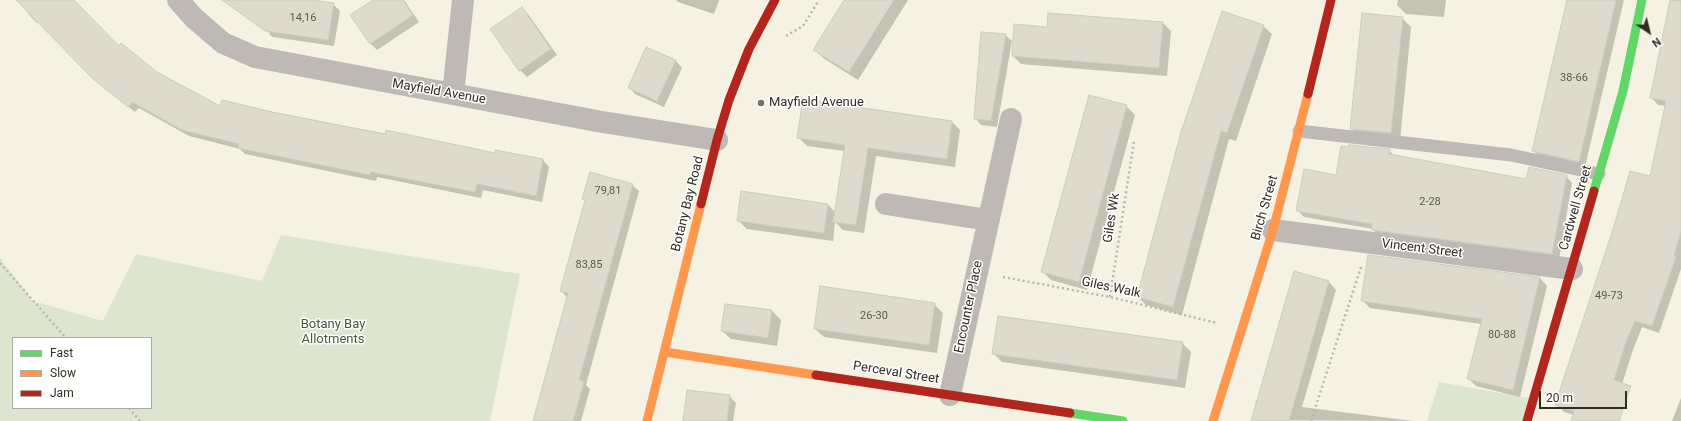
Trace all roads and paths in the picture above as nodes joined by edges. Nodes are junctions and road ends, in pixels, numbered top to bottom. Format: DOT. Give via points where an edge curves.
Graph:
graph roads {
  1 [pos="178,0"];
  2 [pos="463,0"];
  3 [pos="775,0"];
  4 [pos="1331,0"];
  5 [pos="1642,0"];
  6 [pos="454,94"];
  7 [pos="1011,119"];
  8 [pos="1299,131"];
  9 [pos="717,140"];
  10 [pos="1134,142"];
  11 [pos="1599,174"];
  12 [pos="886,204"];
  13 [pos="988,220"];
  14 [pos="1273,230"];
  15 [pos="1369,242"];
  16 [pos="0,264"];
  17 [pos="1572,269"];
  18 [pos="976,272"];
  19 [pos="1110,297"];
  20 [pos="1241,328"];
  21 [pos="65,337"];
  22 [pos="665,352"];
  23 [pos="950,395"];
  24 [pos="130,409"];
  25 [pos="140,421"];
  26 [pos="647,421"];
  27 [pos="1123,421"];
  28 [pos="1213,421"];
  29 [pos="1311,421"];
  30 [pos="1527,421"];
  1 -- 6 [label="street, Mayfield Avenue" via="194,18 224,43 255,57"];
  2 -- 6 [label="street"];
  3 -- 9 [label="street, Botany Bay Road" via="729,100"];
  4 -- 8 [label="street, Birch Street"];
  5 -- 11 [label="street, Cardwell Street" via="1623,91"];
  6 -- 9 [label="street, Mayfield Avenue" via="596,121"];
  7 -- 13 [label="street, Encounter Place"];
  8 -- 11 [label="lane" via="1511,155"];
  8 -- 14 [label="street, Birch Street"];
  9 -- 22 [label="street, Botany Bay Road"];
  10 -- 19 [label="path, Giles Wk"];
  11 -- 17 [label="street, Cardwell Street"];
  12 -- 13 [label="street"];
  13 -- 18 [label="street, Encounter Place"];
  14 -- 15 [label="street, Vincent Street"];
  14 -- 20 [label="street, Birch Street"];
  15 -- 17 [label="street, Vincent Street"];
  15 -- 29 [label="path"];
  16 -- 21 [label="path"];
  17 -- 30 [label="street, Cardwell Street"];
  18 -- 19 [label="path, Giles Walk"];
  18 -- 23 [label="street, Encounter Place"];
  19 -- 20 [label="path, Giles Walk"];
  20 -- 28 [label="street, Birch Street"];
  22 -- 23 [label="street, Perceval Street"];
  22 -- 26 [label="street, Botany Bay Road"];
  23 -- 27 [label="street, Perceval Street"];
  24 -- 25 [label="path"];
}
